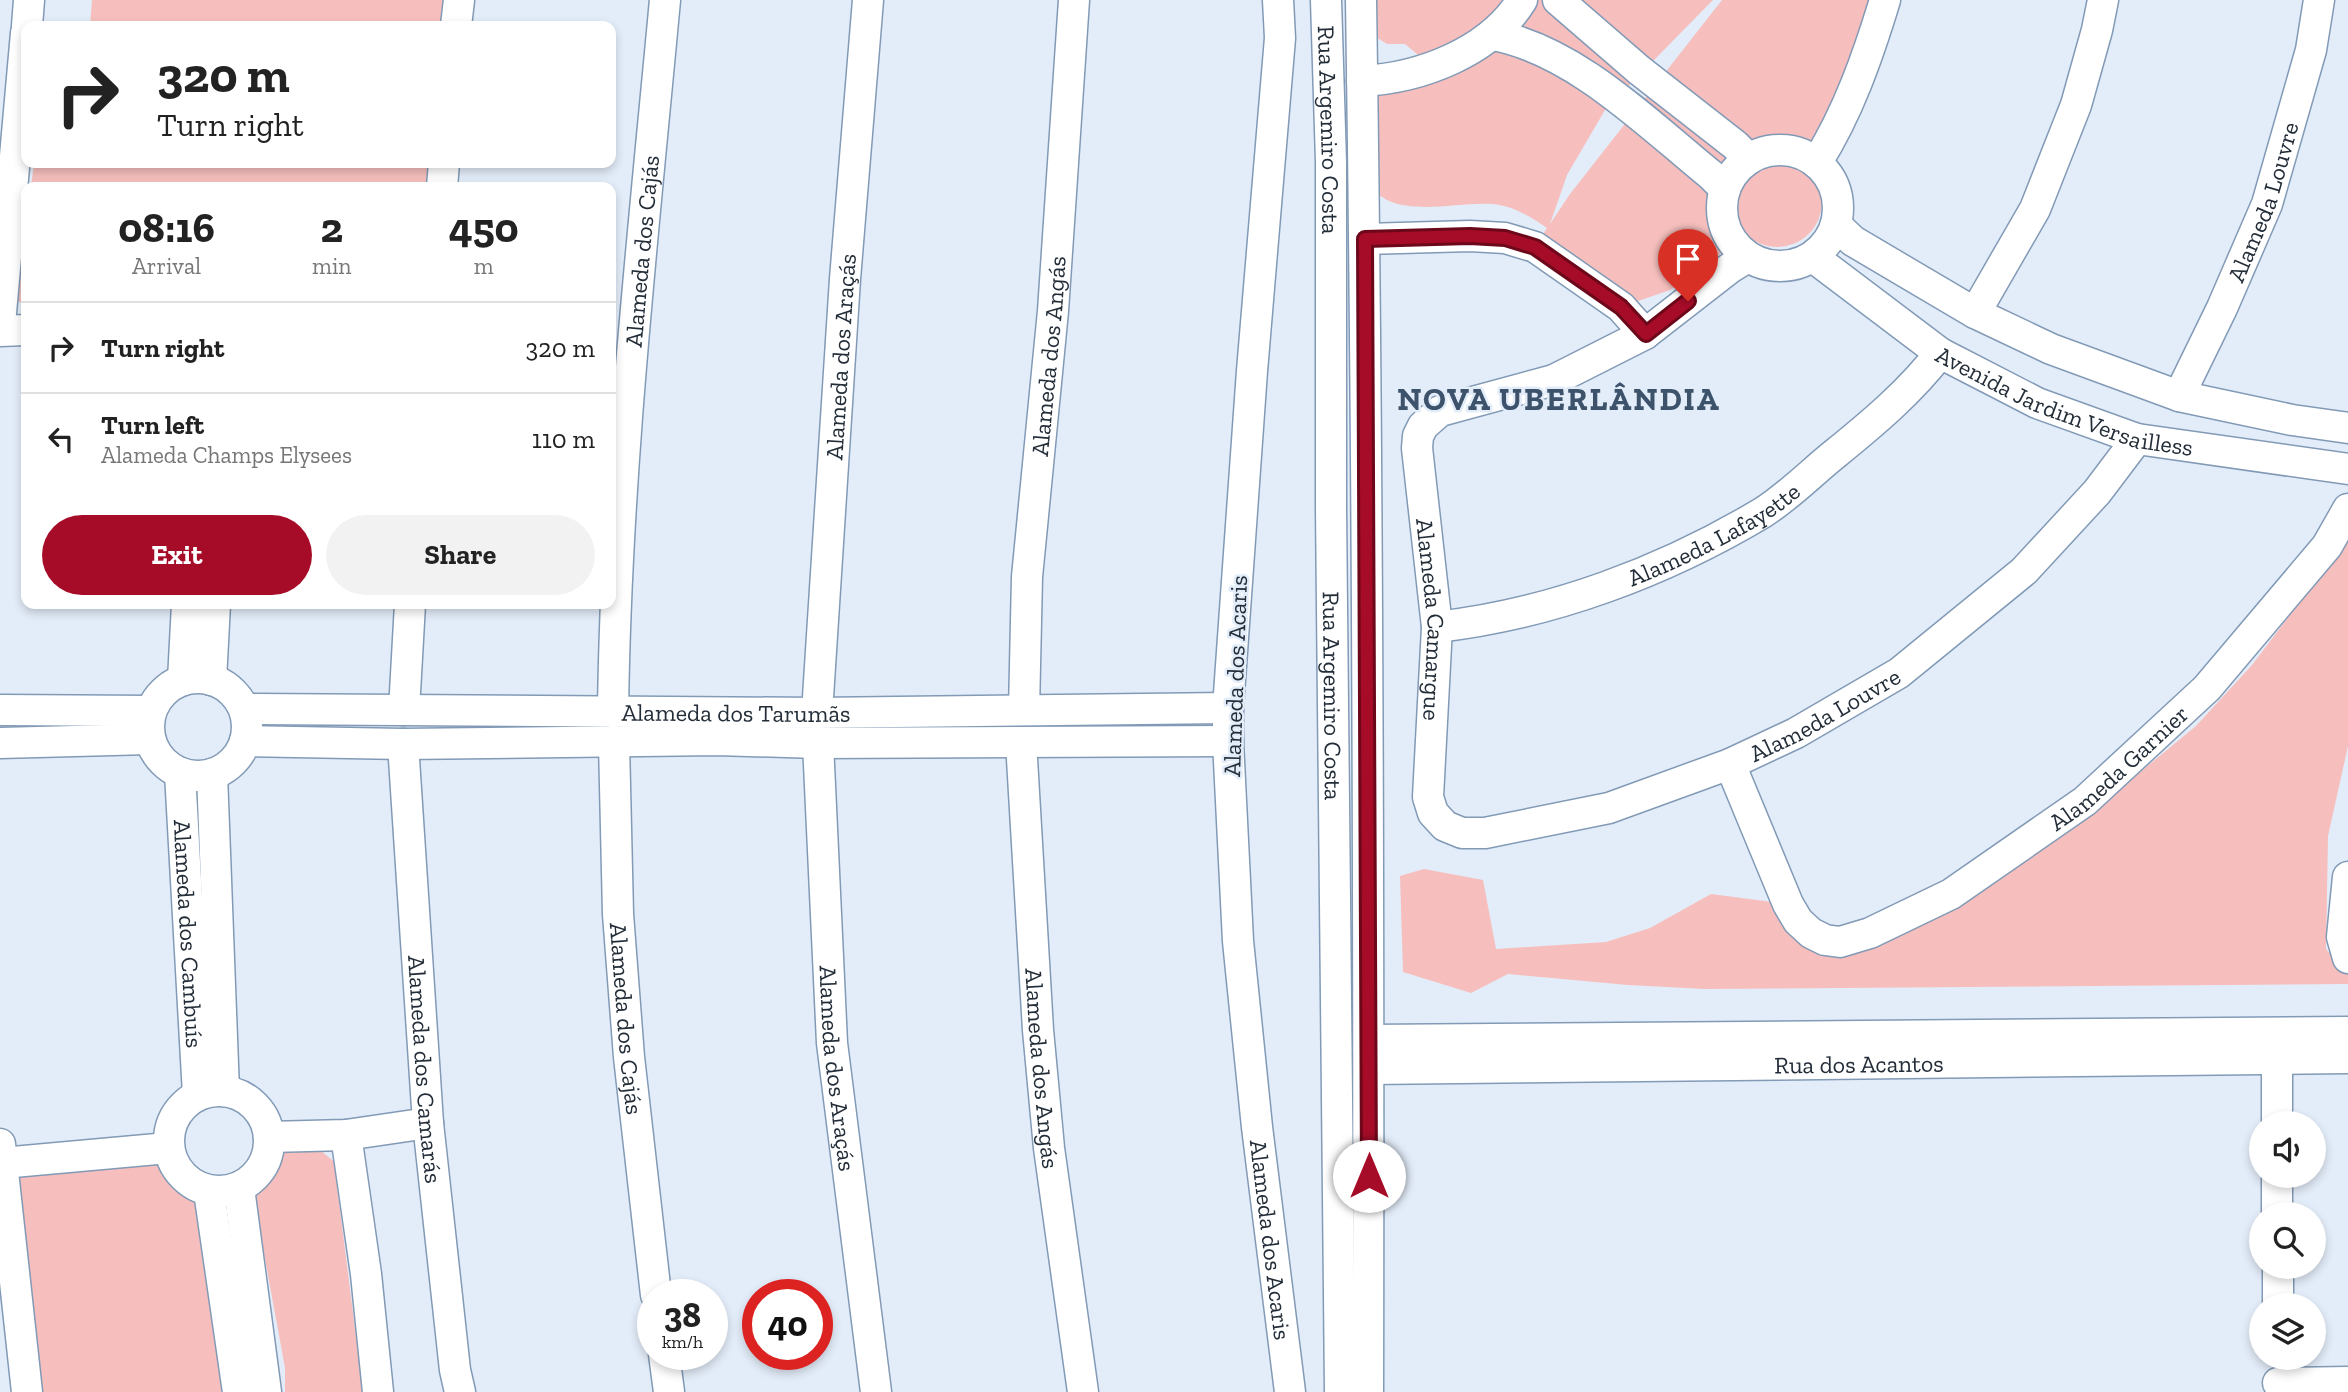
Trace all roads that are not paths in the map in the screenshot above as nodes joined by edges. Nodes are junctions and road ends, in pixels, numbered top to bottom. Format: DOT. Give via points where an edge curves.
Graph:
graph roads {
  1 [pos="29,0"];
  2 [pos="459,0"];
  3 [pos="665,0"];
  4 [pos="868,0"];
  5 [pos="1074,0"];
  6 [pos="1278,0"];
  7 [pos="1326,0"];
  8 [pos="1361,0"];
  9 [pos="1522,0"];
  10 [pos="1558,0"];
  11 [pos="1885,0"];
  12 [pos="2102,0"];
  13 [pos="2319,0"];
  14 [pos="27,21"];
  15 [pos="457,21"];
  16 [pos="1493,35"];
  17 [pos="1639,70"];
  18 [pos="1362,81"];
  19 [pos="21,89"];
  20 [pos="1616,98"];
  21 [pos="1749,159"];
  22 [pos="1331,162"];
  23 [pos="1816,162"];
  24 [pos="1363,170"];
  25 [pos="1725,189"];
  26 [pos="1836,225"];
  27 [pos="1365,239"];
  28 [pos="1748,257"];
  29 [pos="1813,257"];
  30 [pos="1975,313"];
  31 [pos="0,324"];
  32 [pos="21,330"];
  33 [pos="0,331"];
  34 [pos="1646,334"];
  35 [pos="1940,353"];
  36 [pos="2179,396"];
  37 [pos="2292,420"];
  38 [pos="2348,428"];
  39 [pos="2137,439"];
  40 [pos="2295,462"];
  41 [pos="2348,469"];
  42 [pos="1331,508"];
  43 [pos="1366,509"];
  44 [pos="2348,509"];
  45 [pos="616,583"];
  46 [pos="188,609"];
  47 [pos="214,609"];
  48 [pos="410,609"];
  49 [pos="614,609"];
  50 [pos="1437,627"];
  51 [pos="197,680"];
  52 [pos="1228,708"];
  53 [pos="244,709"];
  54 [pos="0,710"];
  55 [pos="404,710"];
  56 [pos="1024,710"];
  57 [pos="509,711"];
  58 [pos="923,711"];
  59 [pos="612,712"];
  60 [pos="817,713"];
  61 [pos="151,725"];
  62 [pos="717,726"];
  63 [pos="245,741"];
  64 [pos="1021,741"];
  65 [pos="1228,741"];
  66 [pos="925,742"];
  67 [pos="0,743"];
  68 [pos="508,743"];
  69 [pos="614,743"];
  70 [pos="818,743"];
  71 [pos="403,744"];
  72 [pos="1730,764"];
  73 [pos="180,773"];
  74 [pos="212,774"];
  75 [pos="1433,813"];
  76 [pos="2348,877"];
  77 [pos="2348,958"];
  78 [pos="2348,1032"];
  79 [pos="1369,1054"];
  80 [pos="2348,1058"];
  81 [pos="2277,1059"];
  82 [pos="211,1093"];
  83 [pos="2277,1111"];
  84 [pos="428,1123"];
  85 [pos="346,1135"];
  86 [pos="269,1137"];
  87 [pos="169,1148"];
  88 [pos="1,1153"];
  89 [pos="239,1188"];
  90 [pos="209,1191"];
  91 [pos="251,1271"];
  92 [pos="221,1275"];
  93 [pos="654,1279"];
  94 [pos="667,1370"];
  95 [pos="2278,1378"];
  96 [pos="250,1380"];
  97 [pos="2348,1382"];
  98 [pos="27,1392"];
  99 [pos="378,1392"];
  100 [pos="460,1392"];
  101 [pos="670,1392"];
  102 [pos="876,1392"];
  103 [pos="1083,1392"];
  104 [pos="1290,1392"];
  105 [pos="1340,1392"];
  106 [pos="1368,1392"];
  1 -- 14 [label="street"];
  2 -- 15 [label="street"];
  3 -- 45 [label="street, Alameda dos Cajás"];
  4 -- 60 [label="street, Alameda dos Araçás"];
  5 -- 56 [label="street, Alameda dos Angás" via="1053,311 1027,577"];
  6 -- 52 [label="street, Alameda dos Acaris" via="1280,38"];
  7 -- 22 [label="street, Rua Argemiro Costa"];
  8 -- 18 [label="street"];
  9 -- 16 [label="street"];
  10 -- 17 [label="street"];
  11 -- 23 [label="street" via="1867,58"];
  12 -- 30 [label="street" via="2076,105 2035,209"];
  13 -- 36 [label="street, Alameda Louvre" via="2311,50 2267,204"];
  16 -- 18 [label="street" via="1434,67"];
  16 -- 20 [label="street" via="1564,61"];
  17 -- 20 [label="street"];
  17 -- 21 [label="street"];
  18 -- 24 [label="street"];
  19 -- 31 [label="street"];
  20 -- 25 [label="street"];
  21 -- 23 [label="street" via="1765,151 1783,150"];
  21 -- 25 [label="street" via="1734,172"];
  22 -- 24 [label="street" via="1341,169"];
  22 -- 42 [label="street, Rua Argemiro Costa"];
  23 -- 26 [label="street" via="1836,191"];
  24 -- 27 [label="street"];
  25 -- 28 [label="street" via="1721,208 1725,227"];
  26 -- 29 [label="street"];
  26 -- 30 [label="street, Avenida Jardim Versailless" via="1853,241"];
  27 -- 34 [label="street" via="1470,236 1505,238 1535,247 1621,307"];
  27 -- 43 [label="street"];
  28 -- 29 [label="street" via="1788,266"];
  28 -- 34 [label="street"];
  29 -- 35 [label="street, Avenida Jardim Versailless"];
  30 -- 36 [label="street, Avenida Jardim Versailless" via="2051,349"];
  32 -- 33 [label="street"];
  34 -- 50 [label="street, Alameda Camargue" via="1554,380 1457,405 1440,411 1423,426 1418,448"];
  35 -- 39 [label="street, Avenida Jardim Versailless" via="2037,403"];
  35 -- 50 [label="street, Alameda Lafayette" via="1874,422 1764,512 1655,570 1529,611"];
  36 -- 37 [label="street, Avenida Jardim Versailless"];
  37 -- 38 [label="street, Avenida Jardim Versailless"];
  37 -- 40 [label="street"];
  39 -- 40 [label="street, Avenida Jardim Versailless"];
  39 -- 72 [label="street, Alameda Louvre" via="2097,492 2024,571 1899,673 1796,733"];
  40 -- 41 [label="street, Avenida Jardim Versailless"];
  42 -- 43 [label="street"];
  42 -- 105 [label="street, Rua Argemiro Costa"];
  43 -- 79 [label="street"];
  44 -- 72 [label="street, Alameda Garnier" via="2327,546 2207,688 2085,802 1951,894 1870,933 1840,942 1825,940 1804,927 1788,904"];
  46 -- 51 [label="street"];
  47 -- 51 [label="street"];
  48 -- 55 [label="street"];
  49 -- 59 [label="street, Alameda dos Cajás"];
  50 -- 75 [label="street, Alameda Camargue" via="1427,780"];
  51 -- 53 [label="street" via="225,686"];
  51 -- 61 [label="street" via="164,692"];
  52 -- 56 [label="street, Alameda dos Tarumãs"];
  52 -- 65 [label="street, Alameda dos Acaris"];
  53 -- 55 [label="street, Alameda dos Tarumãs"];
  53 -- 63 [label="street"];
  54 -- 61 [label="street"];
  55 -- 57 [label="street, Alameda dos Tarumãs"];
  56 -- 58 [label="street, Alameda dos Tarumãs"];
  57 -- 59 [label="street, Alameda dos Tarumãs"];
  57 -- 68 [label="street"];
  58 -- 60 [label="street, Alameda dos Tarumãs"];
  58 -- 66 [label="street"];
  59 -- 62 [label="street, Alameda dos Tarumãs"];
  60 -- 62 [label="street, Alameda dos Tarumãs"];
  61 -- 67 [label="street"];
  61 -- 73 [label="street" via="162,759"];
  62 -- 69 [label="street, Alameda dos Tarumãs"];
  62 -- 70 [label="street, Alameda dos Tarumãs"];
  63 -- 71 [label="street, Alameda dos Tarumãs"];
  63 -- 74 [label="street" via="238,756"];
  64 -- 65 [label="street, Alameda dos Tarumãs"];
  64 -- 66 [label="street, Alameda dos Tarumãs"];
  64 -- 103 [label="street, Alameda dos Angás" via="1040,1056"];
  65 -- 104 [label="street, Alameda dos Acaris" via="1238,941"];
  66 -- 70 [label="street, Alameda dos Tarumãs"];
  68 -- 69 [label="street, Alameda dos Tarumãs"];
  68 -- 71 [label="street, Alameda dos Tarumãs"];
  69 -- 93 [label="street, Alameda dos Cajás" via="618,914"];
  70 -- 102 [label="street, Alameda dos Araçás" via="832,1043"];
  71 -- 84 [label="street, Alameda dos Camarás"];
  72 -- 75 [label="street, Alameda Louvre" via="1609,808 1485,833 1462,833 1445,826"];
  73 -- 74 [label="street"];
  73 -- 82 [label="street, Alameda dos Cambuís"];
  74 -- 82 [label="street, Alameda dos Cambuís"];
  76 -- 77 [label="street" via="2342,937"];
  78 -- 79 [label="street, Rua dos Acantos"];
  79 -- 81 [label="street, Rua dos Acantos"];
  79 -- 106 [label="street"];
  80 -- 81 [label="street, Rua dos Acantos"];
  81 -- 83 [label="street"];
  82 -- 86 [label="street" via="238,1095 260,1111"];
  82 -- 87 [label="street" via="187,1102 172,1122"];
  84 -- 85 [label="street"];
  84 -- 100 [label="street, Alameda dos Camarás"];
  85 -- 86 [label="street"];
  85 -- 99 [label="street"];
  86 -- 89 [label="street" via="262,1167"];
  87 -- 88 [label="street"];
  87 -- 90 [label="street" via="181,1176"];
  88 -- 98 [label="street"];
  89 -- 90 [label="street"];
  89 -- 91 [label="street"];
  90 -- 92 [label="street"];
  91 -- 92 [label="street"];
  91 -- 96 [label="street"];
  92 -- 96 [label="street"];
  94 -- 101 [label="street"];
  95 -- 97 [label="street"];
}
